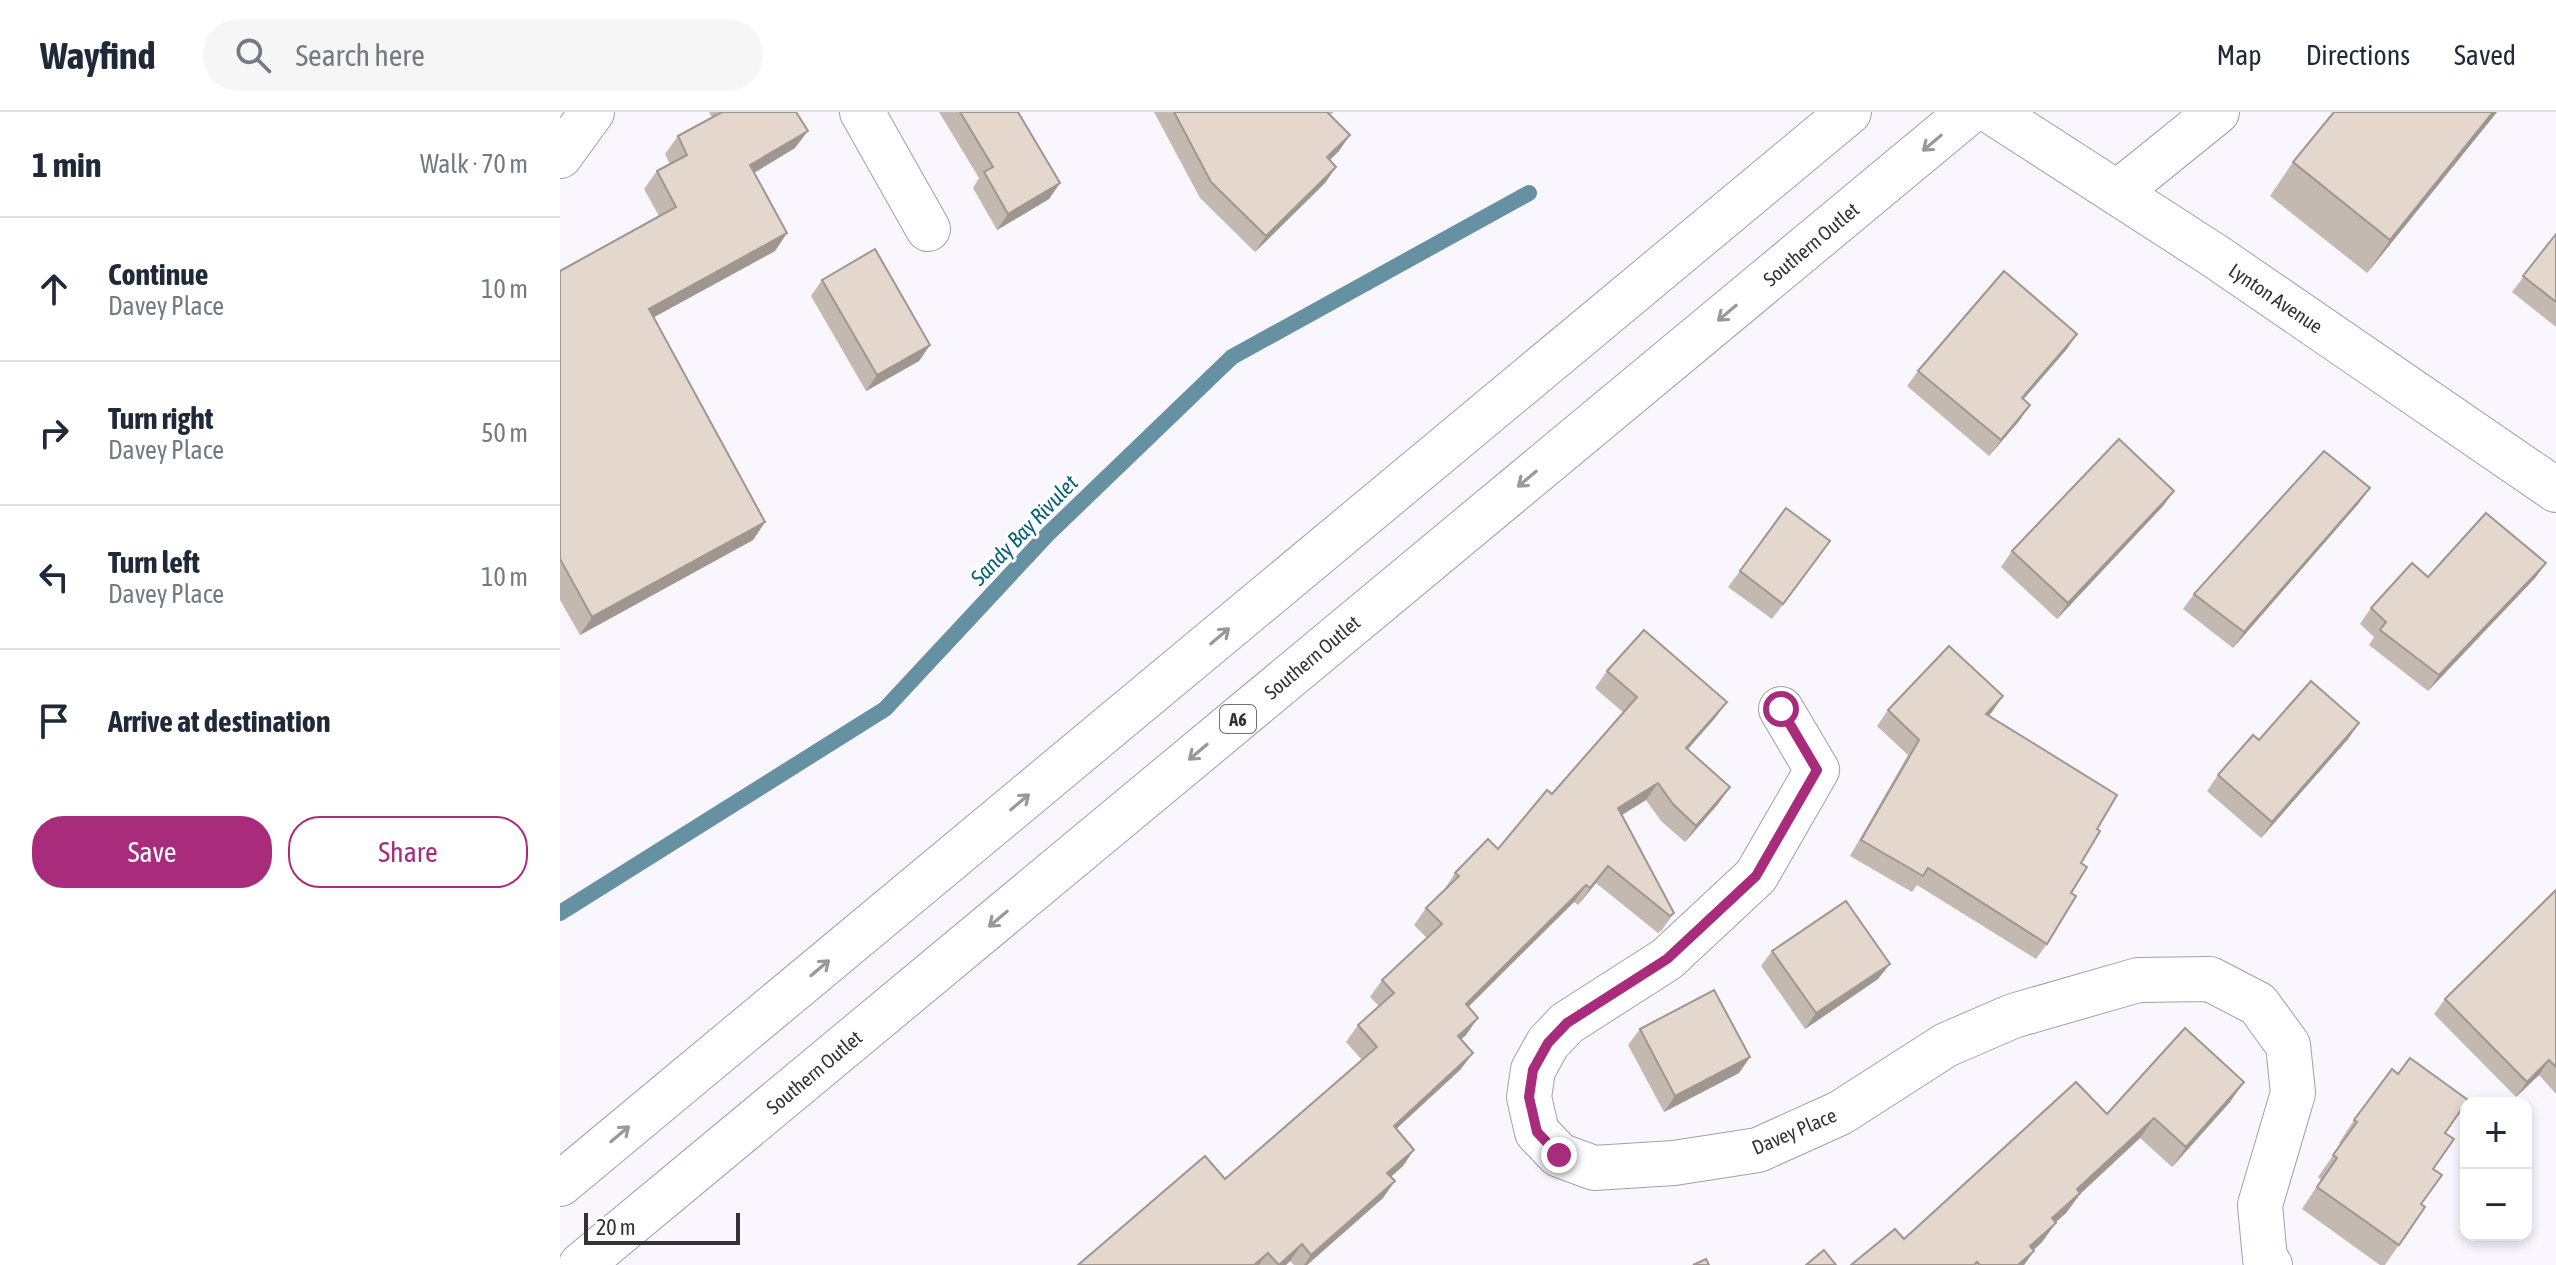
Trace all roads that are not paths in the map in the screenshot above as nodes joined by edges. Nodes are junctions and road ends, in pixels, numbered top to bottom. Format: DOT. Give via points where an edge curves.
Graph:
graph roads {
  1 [pos="592,112"];
  2 [pos="862,112"];
  3 [pos="1969,112"];
  4 [pos="1992,112"];
  5 [pos="2217,112"];
  6 [pos="1837,122"];
  7 [pos="560,156"];
  8 [pos="2118,192"];
  9 [pos="928,229"];
  10 [pos="2556,490"];
  11 [pos="1781,709"];
  12 [pos="560,1184"];
  13 [pos="581,1265"];
  14 [pos="2270,1265"];
  1 -- 7 [label="main road"];
  2 -- 9 [label="main road"];
  3 -- 13 [label="main road, Southern Outlet / A6, one-way"];
  4 -- 8 [label="main road, Lynton Avenue"];
  5 -- 8 [label="main road"];
  12 -- 6 [label="main road, one-way"];
  8 -- 10 [label="main road, Lynton Avenue"];
  11 -- 14 [label="main road, Davey Place" via="1817,770 1771,850 1756,876 1667,959 1567,1023 1548,1043 1533,1070 1529,1097 1537,1132 1559,1155 1594,1168 1758,1150 1840,1113 1946,1045 2013,1016 2138,980 2210,979 2258,1004 2288,1045 2293,1093 2260,1205"];
}
